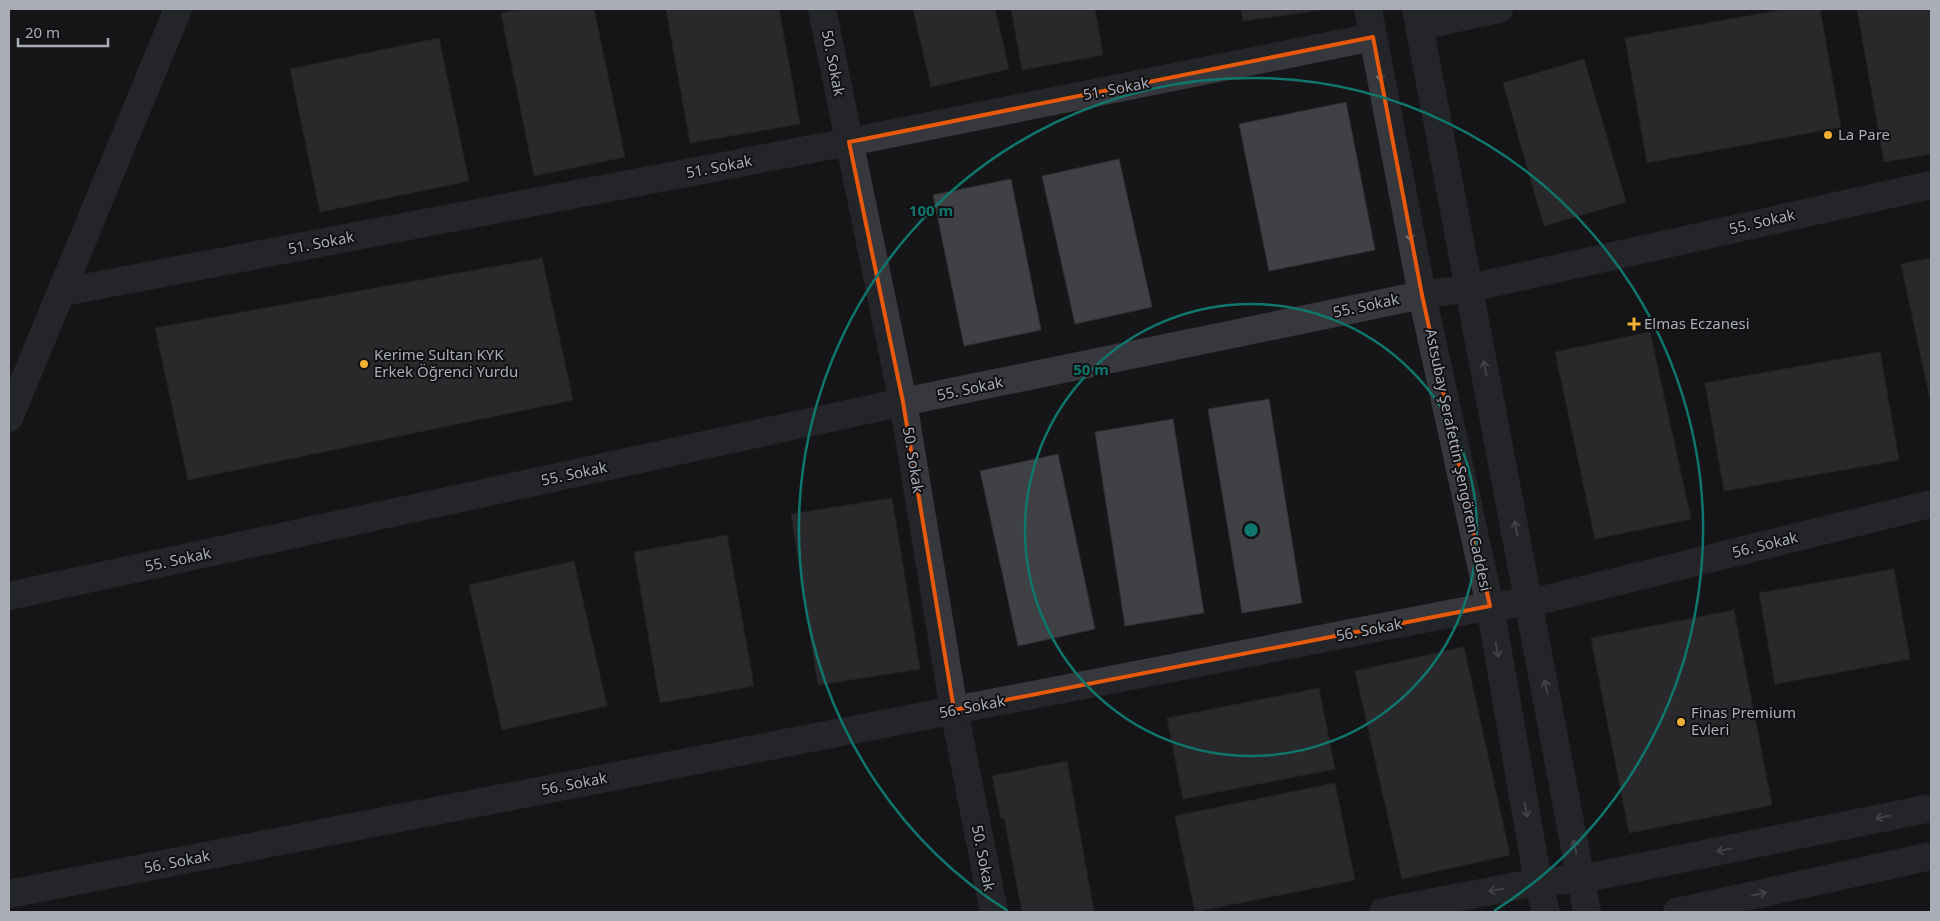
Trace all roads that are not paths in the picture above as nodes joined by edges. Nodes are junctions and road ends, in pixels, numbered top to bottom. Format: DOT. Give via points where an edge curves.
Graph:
graph roads {
  1 [pos="178,9"];
  2 [pos="822,9"];
  3 [pos="1368,9"];
  4 [pos="1499,9"];
  5 [pos="1418,18"];
  6 [pos="1373,37"];
  7 [pos="849,142"];
  8 [pos="1931,185"];
  9 [pos="1470,288"];
  10 [pos="63,292"];
  11 [pos="1422,295"];
  12 [pos="903,402"];
  13 [pos="9,418"];
  14 [pos="1931,504"];
  15 [pos="9,596"];
  16 [pos="1530,603"];
  17 [pos="1490,606"];
  18 [pos="954,710"];
  19 [pos="1931,808"];
  20 [pos="1931,856"];
  21 [pos="1581,879"];
  22 [pos="1538,882"];
  23 [pos="9,894"];
  24 [pos="994,912"];
  25 [pos="1383,912"];
  26 [pos="1546,912"];
  27 [pos="1587,912"];
  28 [pos="1677,912"];
  1 -- 10 [label="street"];
  2 -- 7 [label="street, 50. Sokak"];
  3 -- 6 [label="street, Astsubay Şerafettin Şengören Caddesi"];
  4 -- 5 [label="street"];
  5 -- 9 [label="street"];
  6 -- 7 [label="street, 51. Sokak"];
  6 -- 11 [label="street, Astsubay Şerafettin Şengören Caddesi, one-way"];
  7 -- 10 [label="street, 51. Sokak"];
  7 -- 12 [label="street, 50. Sokak"];
  8 -- 9 [label="street, 55. Sokak"];
  9 -- 11 [label="street, 55. Sokak"];
  16 -- 9 [label="street, one-way"];
  10 -- 13 [label="street"];
  11 -- 12 [label="street, 55. Sokak"];
  11 -- 17 [label="street, Astsubay Şerafettin Şengören Caddesi"];
  12 -- 15 [label="street, 55. Sokak"];
  12 -- 18 [label="street, 50. Sokak"];
  14 -- 16 [label="street, 56. Sokak"];
  16 -- 17 [label="street, 56. Sokak"];
  21 -- 16 [label="street, one-way"];
  17 -- 18 [label="street, 56. Sokak"];
  17 -- 22 [label="street, Astsubay Şerafettin Şengören Caddesi, one-way"];
  18 -- 23 [label="street, 56. Sokak"];
  18 -- 24 [label="street, 50. Sokak"];
  19 -- 21 [label="street, one-way"];
  28 -- 20 [label="street, one-way"];
  21 -- 22 [label="street"];
  21 -- 27 [label="street"];
  22 -- 25 [label="street, one-way"];
  22 -- 26 [label="street, Astsubay Şerafettin Şengören Caddesi"];
}
